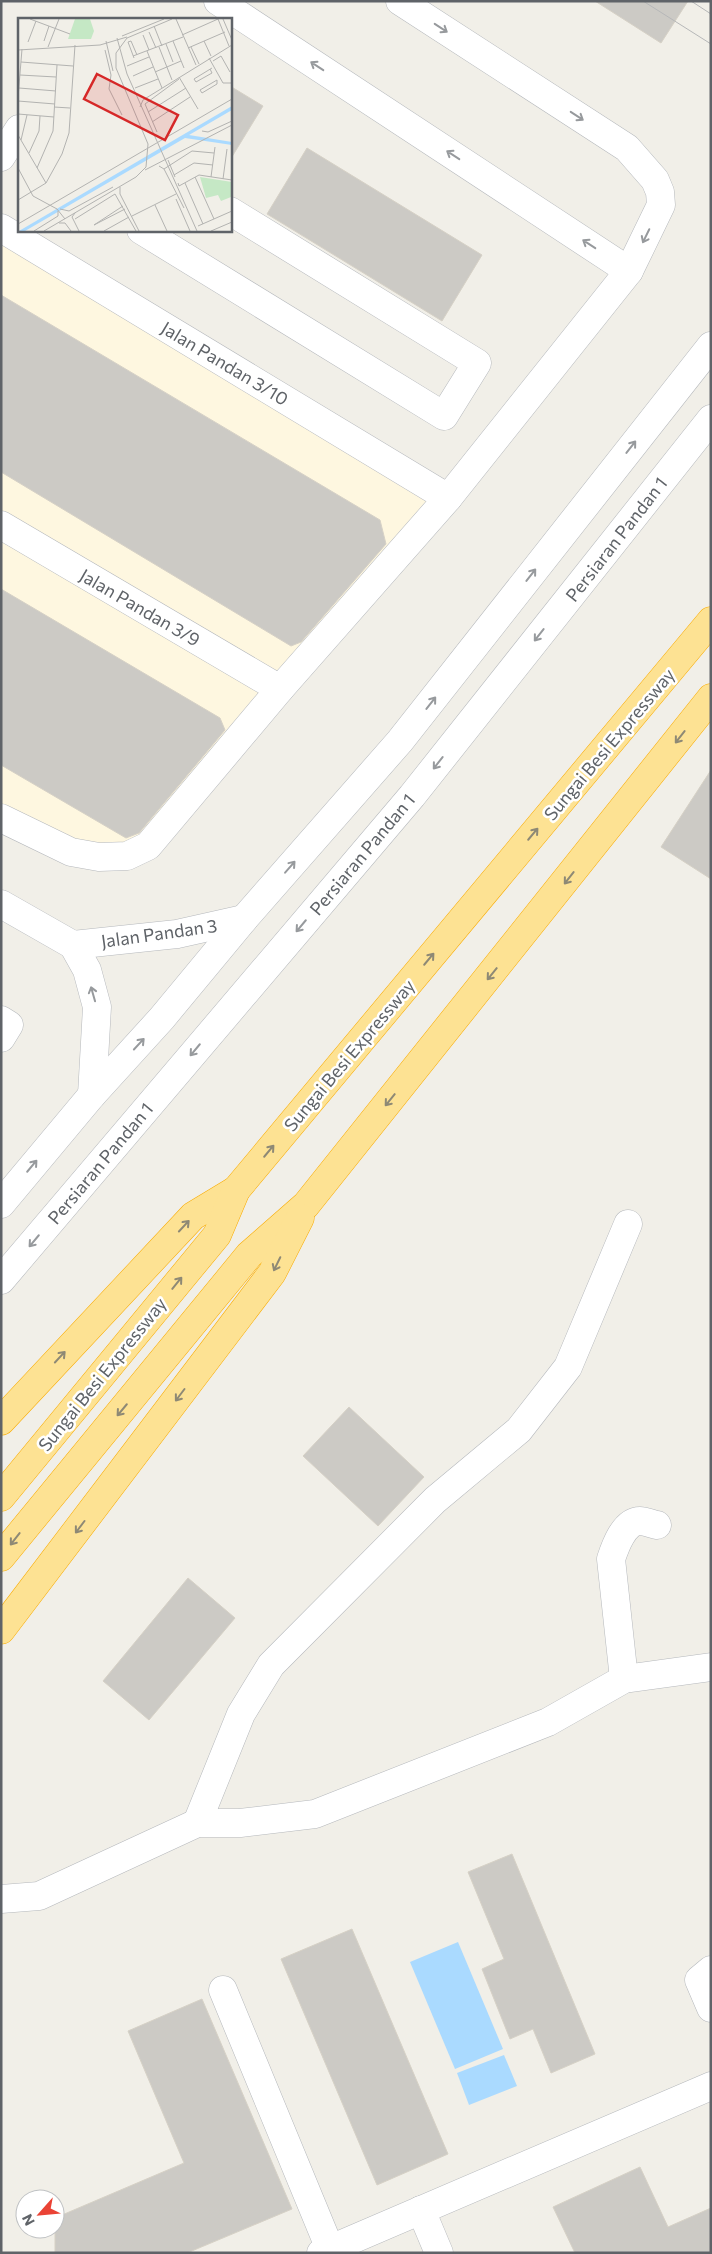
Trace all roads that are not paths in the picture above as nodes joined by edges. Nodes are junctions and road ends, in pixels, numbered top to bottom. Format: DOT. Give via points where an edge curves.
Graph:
graph roads {
  1 [pos="218,1"];
  2 [pos="400,1"];
  3 [pos="231,212"];
  4 [pos="1,228"];
  5 [pos="143,231"];
  6 [pos="629,271"];
  7 [pos="711,346"];
  8 [pos="711,419"];
  9 [pos="448,498"];
  10 [pos="1,525"];
  11 [pos="711,621"];
  12 [pos="280,689"];
  13 [pos="711,698"];
  14 [pos="1,818"];
  15 [pos="1,904"];
  16 [pos="244,919"];
  17 [pos="73,944"];
  18 [pos="1,1020"];
  19 [pos="1,1038"];
  20 [pos="92,1095"];
  21 [pos="236,1190"];
  22 [pos="1,1204"];
  23 [pos="306,1205"];
  24 [pos="628,1224"];
  25 [pos="1,1280"];
  26 [pos="1,1422"];
  27 [pos="1,1497"];
  28 [pos="656,1525"];
  29 [pos="1,1557"];
  30 [pos="1,1630"];
  31 [pos="711,1667"];
  32 [pos="624,1679"];
  33 [pos="197,1823"];
  34 [pos="1,1899"];
  35 [pos="711,1970"];
  36 [pos="223,1990"];
  37 [pos="711,2008"];
  38 [pos="711,2086"];
  39 [pos="421,2210"];
  40 [pos="325,2251"];
  41 [pos="439,2253"];
  6 -- 1 [label="street, one-way"];
  2 -- 6 [label="street, one-way" via="627,148 655,180 661,205"];
  3 -- 5 [label="street" via="477,363 444,416"];
  4 -- 9 [label="street, Jalan Pandan 3/10"];
  6 -- 9 [label="street"];
  16 -- 7 [label="street, one-way" via="400,741"];
  8 -- 25 [label="street, Persiaran Pandan 1, one-way" via="412,796"];
  9 -- 12 [label="street"];
  10 -- 12 [label="street, Jalan Pandan 3/9"];
  21 -- 11 [label="highway, Sungai Besi Expressway, one-way"];
  12 -- 14 [label="street" via="148,846 126,856 99,857 71,852"];
  13 -- 23 [label="highway, Sungai Besi Expressway, one-way"];
  15 -- 17 [label="street"];
  16 -- 17 [label="street, Jalan Pandan 3" via="176,934"];
  20 -- 16 [label="street, one-way" via="162,1018"];
  20 -- 17 [label="street, Jalan Pandan 3, one-way" via="97,1007 87,970"];
  18 -- 19 [label="street" via="10,1025"];
  22 -- 20 [label="street, one-way"];
  26 -- 21 [label="highway, one-way" via="193,1216"];
  27 -- 21 [label="highway, Sungai Besi Expressway, one-way" via="216,1235"];
  23 -- 29 [label="highway, Sungai Besi Expressway, one-way" via="249,1255"];
  23 -- 30 [label="highway, one-way" via="272,1273"];
  24 -- 33 [label="street" via="568,1367 519,1430 435,1500 271,1666 241,1714"];
  28 -- 32 [label="street" via="641,1521 633,1523 615,1546 611,1559"];
  31 -- 32 [label="street"];
  32 -- 33 [label="street" via="548,1722 315,1814 240,1823"];
  33 -- 34 [label="street" via="40,1896"];
  35 -- 37 [label="street" via="698,1980"];
  36 -- 40 [label="street"];
  38 -- 39 [label="street"];
  39 -- 40 [label="street"];
  39 -- 41 [label="street"];
}
